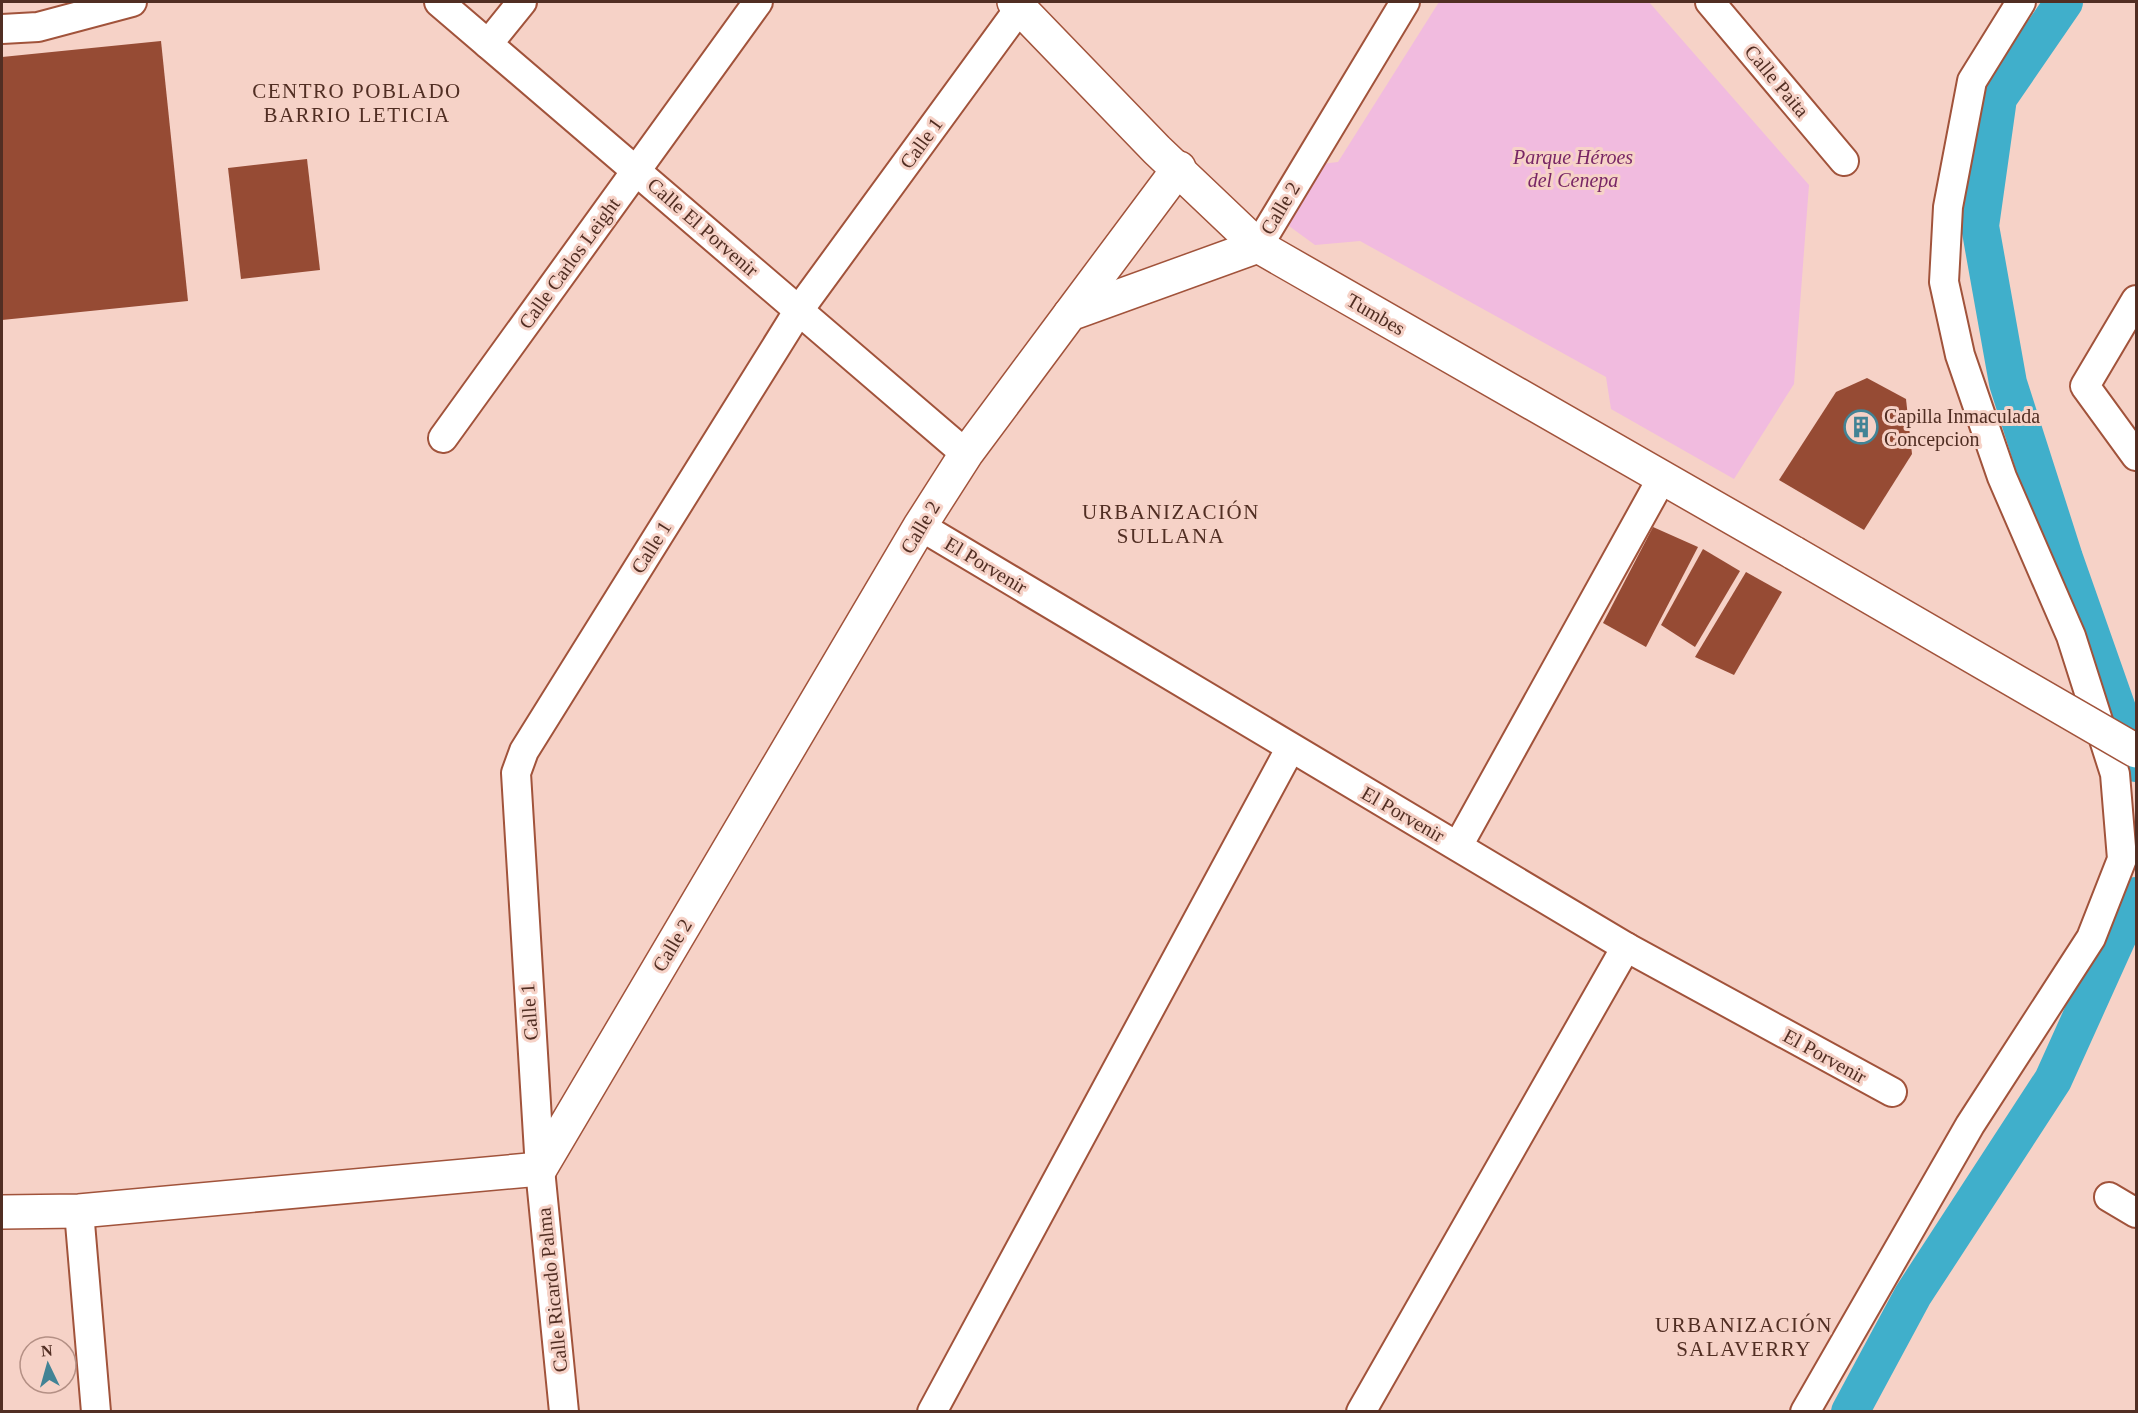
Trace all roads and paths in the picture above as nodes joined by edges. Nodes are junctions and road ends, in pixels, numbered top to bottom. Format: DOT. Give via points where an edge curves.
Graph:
graph roads {
  1 [pos="132,2"];
  2 [pos="439,2"];
  3 [pos="522,2"];
  4 [pos="758,2"];
  5 [pos="1405,2"];
  6 [pos="1710,2"];
  7 [pos="2021,2"];
  8 [pos="1020,4"];
  9 [pos="2,29"];
  10 [pos="488,44"];
  11 [pos="1844,161"];
  12 [pos="1179,168"];
  13 [pos="635,170"];
  14 [pos="1258,246"];
  15 [pos="2136,300"];
  16 [pos="799,310"];
  17 [pos="1070,314"];
  18 [pos="443,438"];
  19 [pos="966,454"];
  20 [pos="2136,456"];
  21 [pos="1662,478"];
  22 [pos="920,526"];
  23 [pos="1290,748"];
  24 [pos="2136,751"];
  25 [pos="1458,846"];
  26 [pos="1626,947"];
  27 [pos="1892,1092"];
  28 [pos="540,1169"];
  29 [pos="2109,1197"];
  30 [pos="79,1211"];
  31 [pos="2,1212"];
  32 [pos="2136,1213"];
  33 [pos="96,1412"];
  34 [pos="564,1412"];
  35 [pos="932,1412"];
  36 [pos="1361,1412"];
  37 [pos="1805,1412"];
  1 -- 9 [label="street" via="38,27"];
  2 -- 10 [label="street, Calle El Porvenir"];
  3 -- 10 [label="street"];
  4 -- 13 [label="street, Calle Carlos Leight"];
  5 -- 14 [label="street, Calle 2"];
  6 -- 11 [label="street, Calle Paita"];
  7 -- 37 [label="street" via="1972,81 1948,207 1944,282 1960,355 1998,466 2072,636 2115,774 2122,859 2091,938 1970,1125"];
  8 -- 12 [label="street, Tumbes" via="1157,150"];
  8 -- 16 [label="street, Calle 1"];
  10 -- 13 [label="street, Calle El Porvenir"];
  12 -- 14 [label="street, Tumbes"];
  12 -- 17 [label="street"];
  13 -- 16 [label="street, Calle El Porvenir"];
  13 -- 18 [label="street, Calle Carlos Leight"];
  14 -- 17 [label="street, Calle 2"];
  14 -- 21 [label="street, Tumbes"];
  15 -- 20 [label="street" via="2085,386"];
  16 -- 19 [label="street, Calle El Porvenir"];
  16 -- 28 [label="street, Calle 1" via="524,751 516,773"];
  17 -- 19 [label="street, Calle 2"];
  19 -- 22 [label="street, Calle 2"];
  21 -- 24 [label="street, Tumbes, bridge"];
  21 -- 25 [label="street"];
  22 -- 23 [label="street, El Porvenir"];
  22 -- 28 [label="street, Calle 2"];
  23 -- 25 [label="street, El Porvenir"];
  23 -- 35 [label="street"];
  25 -- 26 [label="street, El Porvenir"];
  26 -- 27 [label="street, El Porvenir"];
  26 -- 36 [label="street"];
  28 -- 30 [label="street"];
  28 -- 34 [label="street, Calle Ricardo Palma"];
  29 -- 32 [label="street"];
  30 -- 31 [label="street"];
  30 -- 33 [label="street"];
}
